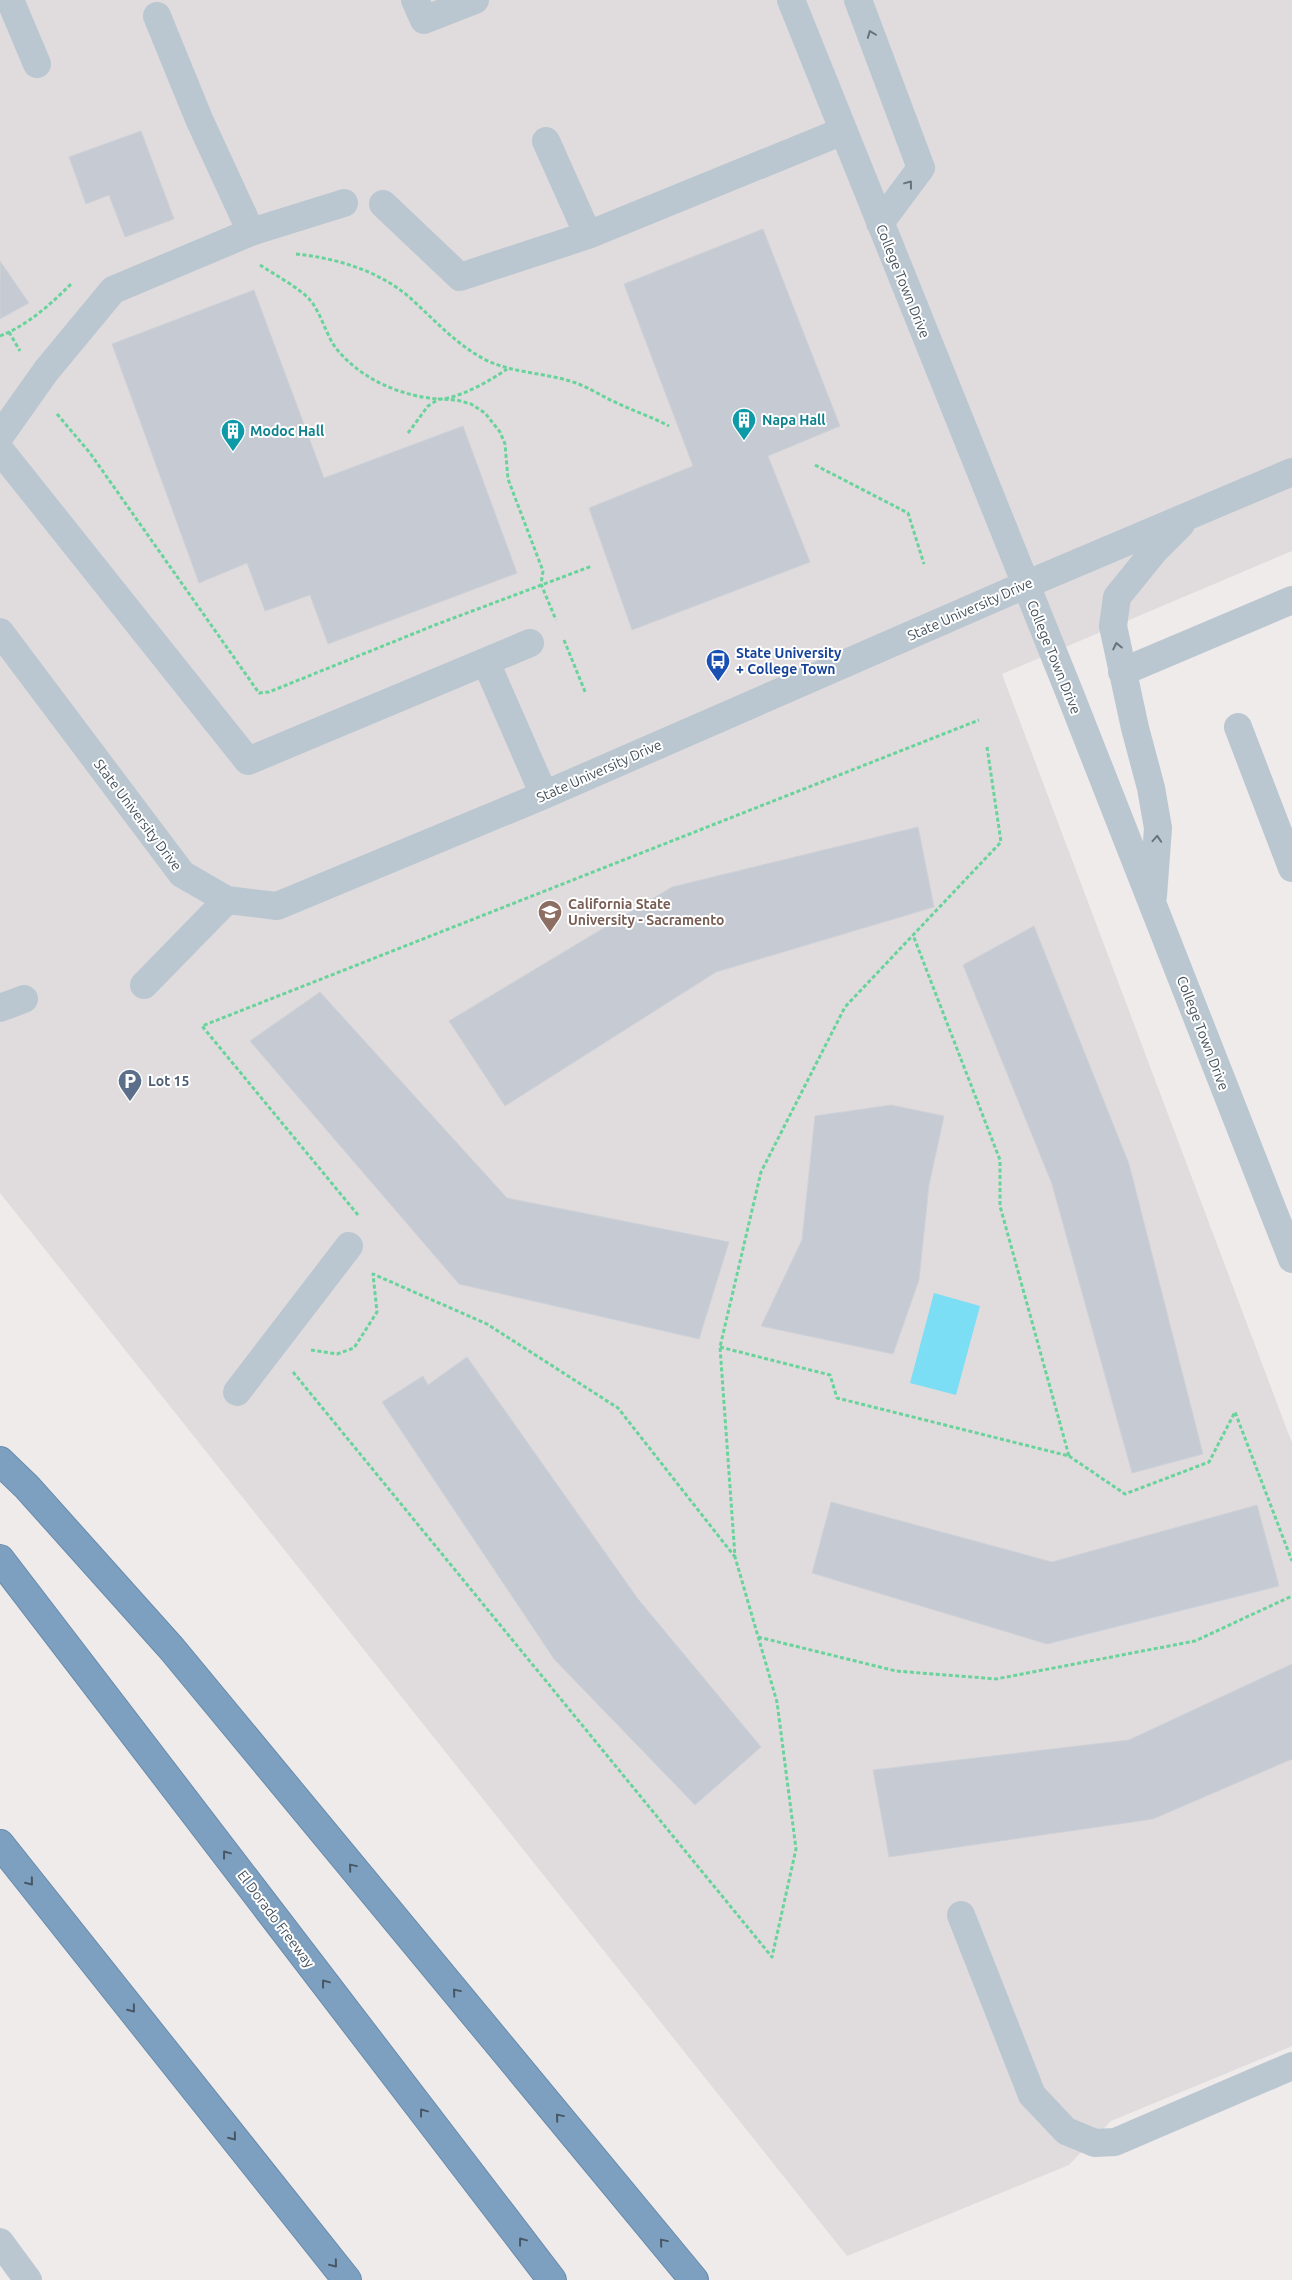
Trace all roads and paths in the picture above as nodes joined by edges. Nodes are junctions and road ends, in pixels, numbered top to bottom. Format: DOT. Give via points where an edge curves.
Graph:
graph roads {
  1 [pos="10,0"];
  2 [pos="415,0"];
  3 [pos="475,0"];
  4 [pos="791,0"];
  5 [pos="858,0"];
  6 [pos="157,16"];
  7 [pos="37,64"];
  8 [pos="843,131"];
  9 [pos="546,141"];
  10 [pos="344,203"];
  11 [pos="383,204"];
  12 [pos="880,222"];
  13 [pos="251,232"];
  14 [pos="588,234"];
  15 [pos="294,254"];
  16 [pos="260,259"];
  17 [pos="9,332"];
  18 [pos="507,369"];
  19 [pos="38,383"];
  20 [pos="439,399"];
  21 [pos="669,426"];
  22 [pos="408,434"];
  23 [pos="0,436"];
  24 [pos="0,450"];
  25 [pos="815,466"];
  26 [pos="1292,472"];
  27 [pos="1191,514"];
  28 [pos="924,564"];
  29 [pos="592,566"];
  30 [pos="541,584"];
  31 [pos="1025,585"];
  32 [pos="1292,600"];
  33 [pos="556,621"];
  34 [pos="0,632"];
  35 [pos="563,639"];
  36 [pos="530,644"];
  37 [pos="486,662"];
  38 [pos="1122,672"];
  39 [pos="586,694"];
  40 [pos="979,720"];
  41 [pos="1238,727"];
  42 [pos="987,747"];
  43 [pos="544,795"];
  44 [pos="1292,868"];
  45 [pos="227,900"];
  46 [pos="1153,905"];
  47 [pos="913,935"];
  48 [pos="144,985"];
  49 [pos="355,1235"];
  50 [pos="1292,1259"];
  51 [pos="371,1266"];
  52 [pos="373,1274"];
  53 [pos="720,1347"];
  54 [pos="308,1350"];
  55 [pos="290,1368"];
  56 [pos="238,1392"];
  57 [pos="1069,1456"];
  58 [pos="0,1461"];
  59 [pos="735,1557"];
  60 [pos="0,1559"];
  61 [pos="1292,1561"];
  62 [pos="1292,1596"];
  63 [pos="758,1637"];
  64 [pos="0,1844"];
  65 [pos="961,1915"];
  66 [pos="1292,2066"];
  67 [pos="0,2242"];
  68 [pos="28,2280"];
  69 [pos="347,2280"];
  70 [pos="552,2280"];
  71 [pos="694,2280"];
  1 -- 7 [label="street"];
  2 -- 3 [label="street" via="424,20"];
  4 -- 8 [label="street, College Town Drive"];
  12 -- 5 [label="street, one-way" via="921,168"];
  6 -- 13 [label="street" via="199,119"];
  8 -- 12 [label="street, College Town Drive"];
  8 -- 14 [label="street"];
  9 -- 14 [label="street"];
  10 -- 13 [label="street"];
  11 -- 14 [label="street" via="460,277"];
  12 -- 31 [label="street, College Town Drive"];
  13 -- 19 [label="street" via="113,290"];
  15 -- 18 [label="path" via="322,256 381,278 406,295 462,346"];
  16 -- 20 [label="path" via="255,262 310,299 335,346 363,374 402,392"];
  17 -- 19 [label="path"];
  18 -- 20 [label="path" via="482,386"];
  18 -- 21 [label="path" via="576,383"];
  19 -- 23 [label="street"];
  19 -- 30 [label="path" via="59,419 90,454 259,693"];
  20 -- 22 [label="path" via="428,406"];
  20 -- 30 [label="path" via="471,404 485,413 500,432 505,444 508,479 543,571"];
  24 -- 37 [label="street" via="248,761"];
  25 -- 28 [label="path" via="908,512"];
  26 -- 27 [label="street, State University Drive"];
  27 -- 31 [label="street, State University Drive"];
  38 -- 27 [label="street, one-way" via="1113,626 1117,597 1155,550"];
  29 -- 30 [label="path"];
  30 -- 33 [label="path"];
  31 -- 43 [label="street, State University Drive"];
  31 -- 46 [label="street, College Town Drive"];
  32 -- 38 [label="street"];
  34 -- 45 [label="street, State University Drive" via="182,874"];
  35 -- 39 [label="path"];
  36 -- 37 [label="street"];
  37 -- 43 [label="street"];
  46 -- 38 [label="street, one-way" via="1158,828"];
  40 -- 49 [label="path" via="202,1026 358,1214"];
  41 -- 44 [label="street"];
  42 -- 47 [label="path" via="1001,842"];
  43 -- 45 [label="street, State University Drive" via="277,906"];
  45 -- 48 [label="street"];
  46 -- 50 [label="street, College Town Drive"];
  47 -- 53 [label="path" via="845,1007 761,1172"];
  47 -- 57 [label="path" via="1000,1160 1000,1206"];
  49 -- 56 [label="street"];
  51 -- 52 [label="path"];
  52 -- 54 [label="path" via="377,1312 354,1348 338,1354"];
  52 -- 59 [label="path" via="487,1324 618,1408"];
  53 -- 57 [label="path" via="830,1375 837,1398"];
  53 -- 59 [label="path"];
  55 -- 63 [label="path" via="772,1957 796,1850 777,1702"];
  57 -- 61 [label="path" via="1125,1494 1208,1462 1235,1412"];
  71 -- 58 [label="highway, one-way" via="172,1649"];
  59 -- 63 [label="path"];
  70 -- 60 [label="highway, El Dorado Freeway, one-way"];
  62 -- 63 [label="path" via="1195,1641 996,1679 896,1671"];
  64 -- 69 [label="highway, one-way"];
  65 -- 66 [label="street" via="1032,2095 1066,2132 1095,2142 1115,2142"];
  67 -- 68 [label="street"];
}
